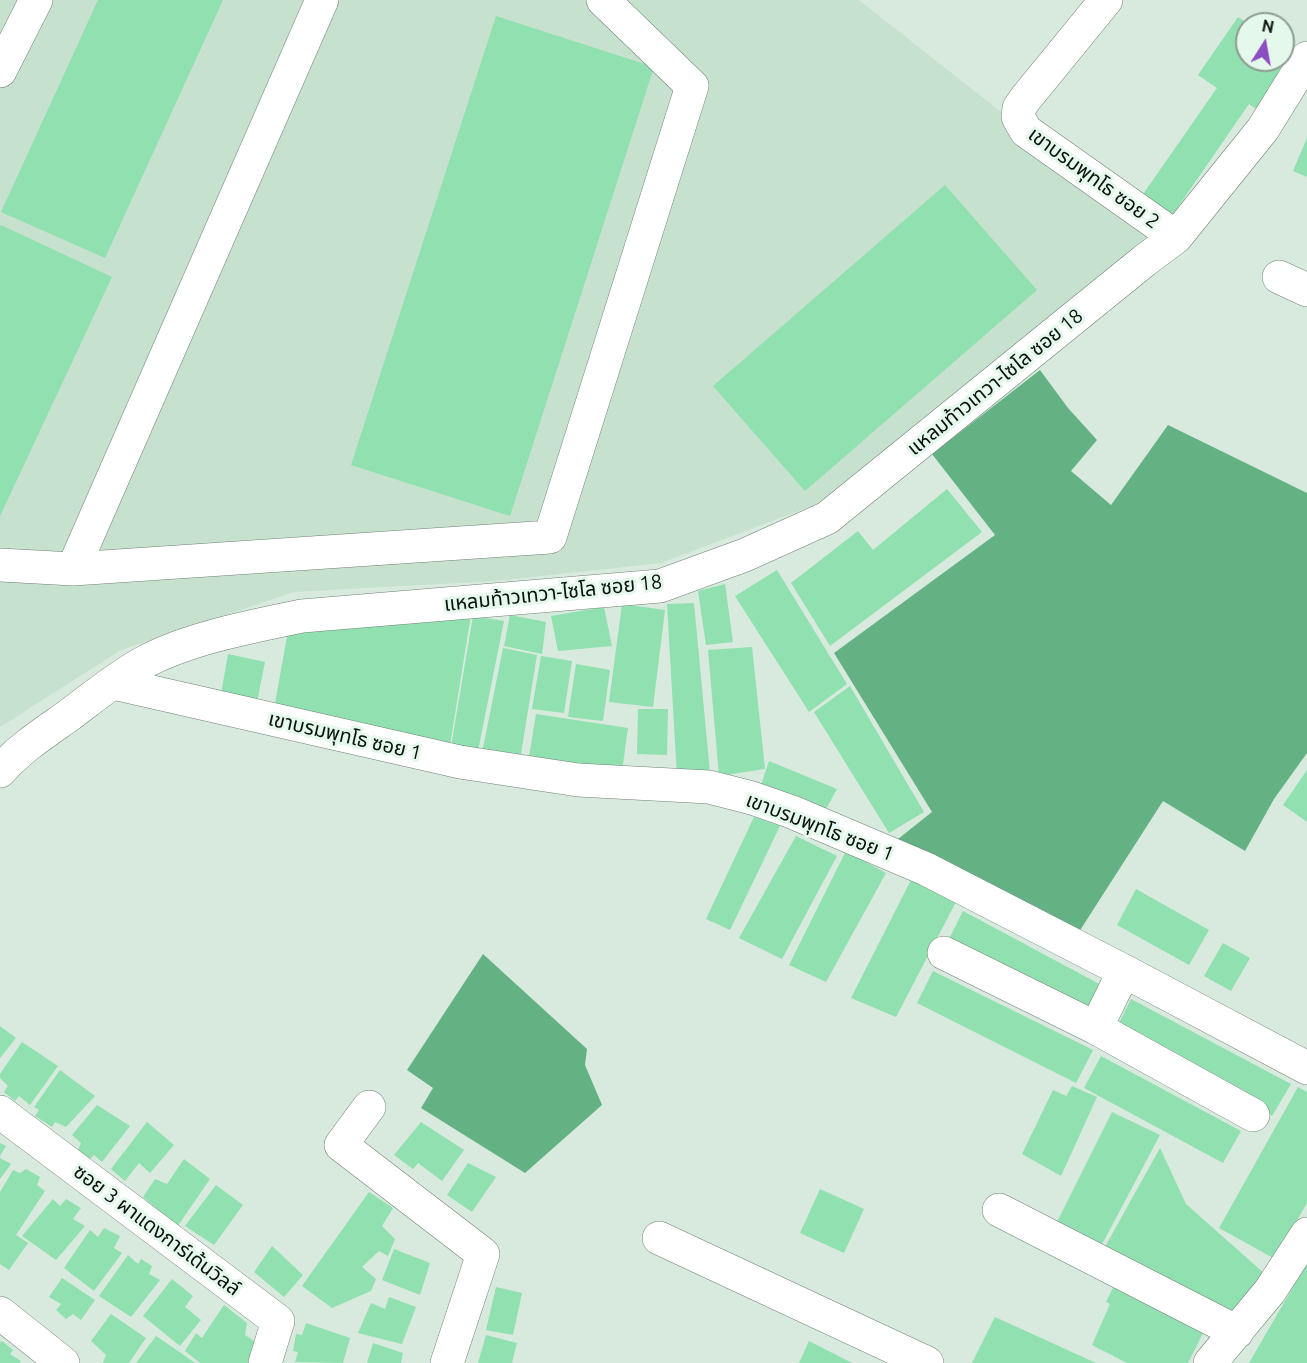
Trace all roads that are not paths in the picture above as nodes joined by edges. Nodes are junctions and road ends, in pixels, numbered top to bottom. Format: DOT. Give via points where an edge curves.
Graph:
graph roads {
  1 [pos="36,0"];
  2 [pos="322,0"];
  3 [pos="603,0"];
  4 [pos="1105,1"];
  5 [pos="1307,58"];
  6 [pos="0,70"];
  7 [pos="1176,237"];
  8 [pos="0,565"];
  9 [pos="72,569"];
  10 [pos="112,683"];
  11 [pos="0,771"];
  12 [pos="944,953"];
  13 [pos="1124,971"];
  14 [pos="1096,1028"];
  15 [pos="1307,1068"];
  16 [pos="369,1107"];
  17 [pos="0,1112"];
  18 [pos="1253,1115"];
  19 [pos="999,1210"];
  20 [pos="1307,1234"];
  21 [pos="659,1238"];
  22 [pos="0,1313"];
  23 [pos="1237,1332"];
  24 [pos="63,1363"];
  25 [pos="265,1363"];
  26 [pos="447,1363"];
  27 [pos="927,1363"];
  28 [pos="1210,1363"];
  1 -- 6 [label="street"];
  2 -- 9 [label="street"];
  3 -- 9 [label="street" via="692,86 550,537"];
  4 -- 7 [label="street, เขาบรมพุทโธ ซอย 2" via="1026,98 1018,117 1026,131"];
  5 -- 7 [label="street, แหลมท้าวเทวา-ไซโล ซอย 18" via="1263,129"];
  7 -- 10 [label="street, แหลมท้าวเทวา-ไซโล ซอย 18" via="827,518 745,555 660,586 302,616 180,647 144,662"];
  8 -- 9 [label="street"];
  10 -- 11 [label="street, แหลมท้าวเทวา-ไซโล ซอย 18" via="14,755"];
  10 -- 13 [label="street, เขาบรมพุทโธ ซอย 1" via="460,762 578,780 709,787 752,798 926,869"];
  12 -- 14 [label="street"];
  13 -- 14 [label="street"];
  13 -- 15 [label="street, เขาบรมพุทโธ ซอย 1"];
  14 -- 18 [label="street"];
  16 -- 26 [label="street" via="341,1145 483,1254"];
  17 -- 25 [label="street, ซอย 3 ผาแดงการ์เด้นวิลล์" via="278,1321"];
  19 -- 23 [label="street"];
  20 -- 23 [label="street" via="1270,1291"];
  21 -- 27 [label="street"];
  22 -- 24 [label="street"];
  23 -- 28 [label="street"];
}
